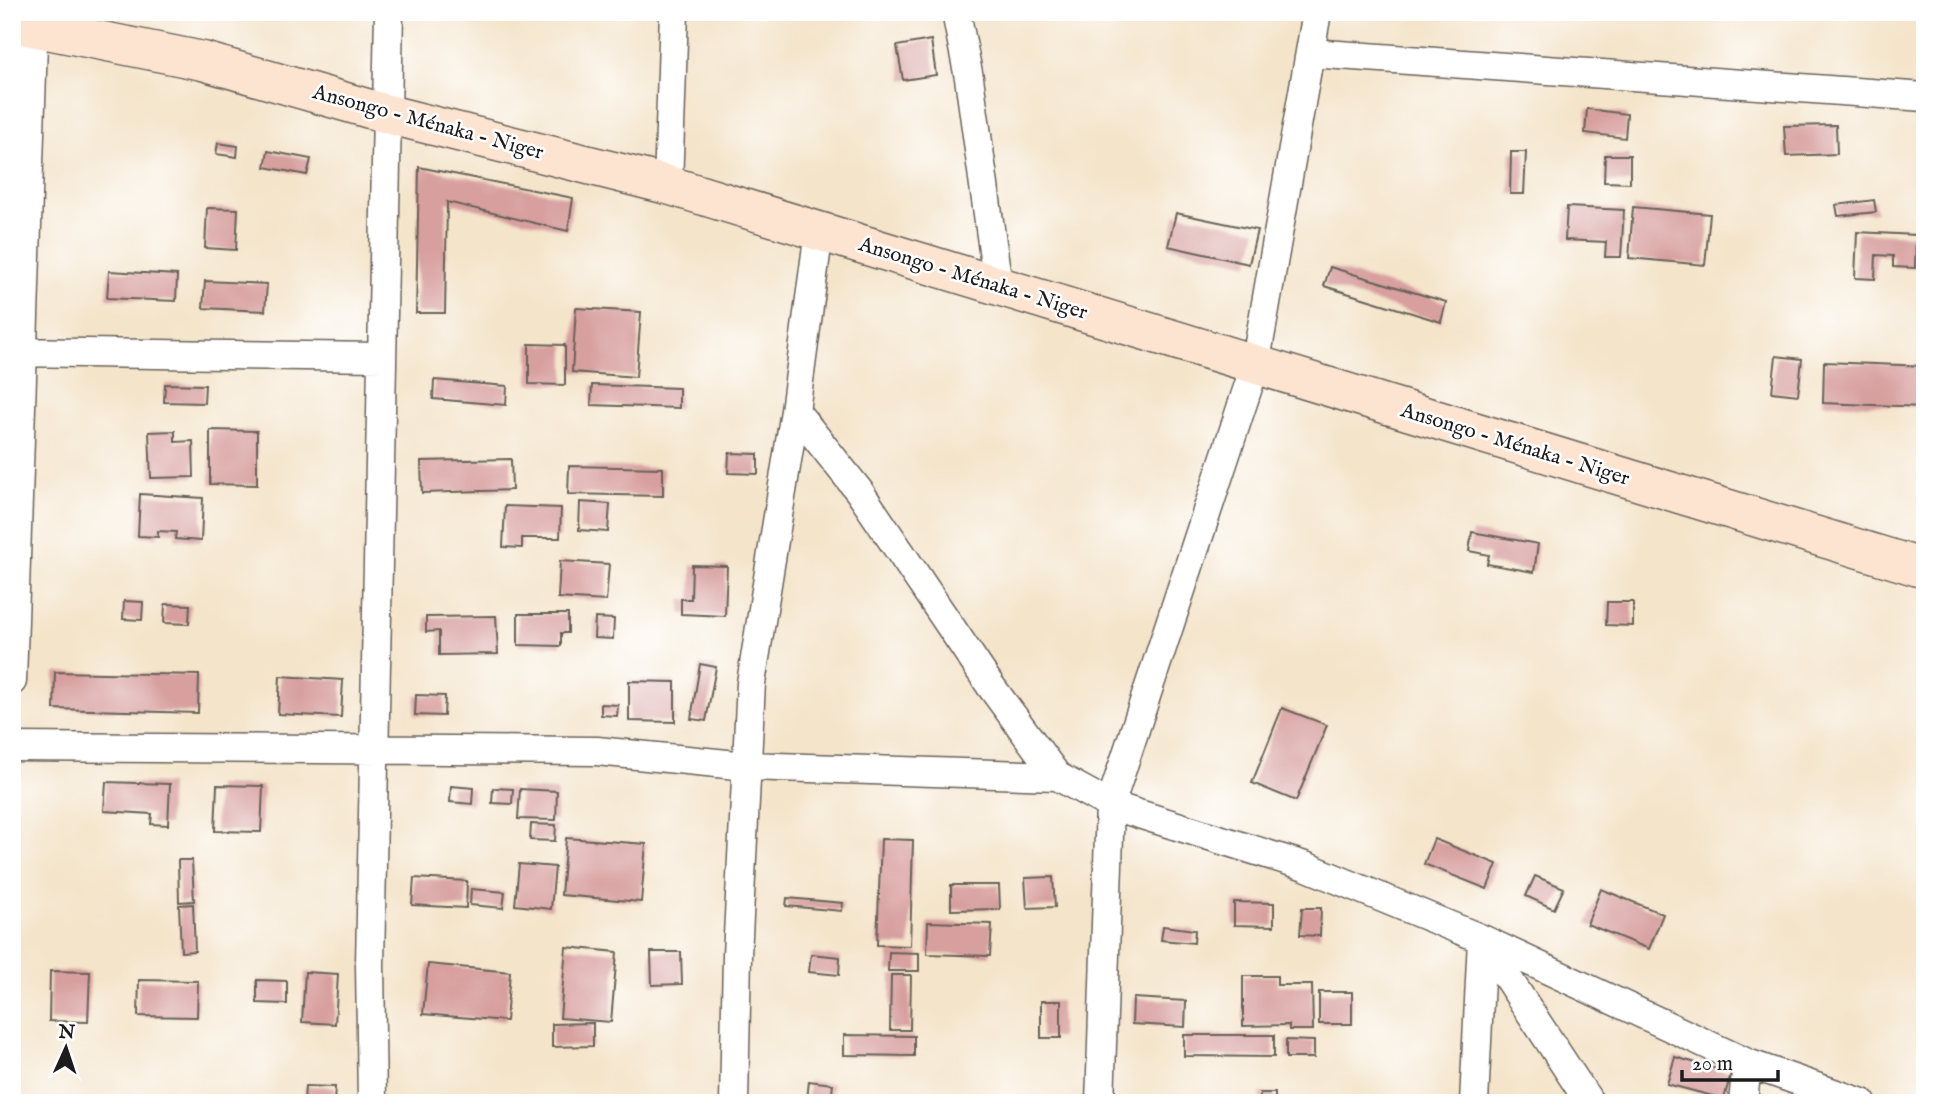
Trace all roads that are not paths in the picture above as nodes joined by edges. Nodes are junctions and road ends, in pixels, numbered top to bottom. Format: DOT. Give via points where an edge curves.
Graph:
graph roads {
  1 [pos="389,12"];
  2 [pos="674,12"];
  3 [pos="956,12"];
  4 [pos="1317,12"];
  5 [pos="27,21"];
  6 [pos="1311,53"];
  7 [pos="1925,97"];
  8 [pos="387,114"];
  9 [pos="668,185"];
  10 [pos="819,231"];
  11 [pos="998,286"];
  12 [pos="18,353"];
  13 [pos="382,357"];
  14 [pos="1255,366"];
  15 [pos="795,411"];
  16 [pos="1925,569"];
  17 [pos="12,681"];
  18 [pos="12,747"];
  19 [pos="374,747"];
  20 [pos="747,766"];
  21 [pos="1057,776"];
  22 [pos="1111,805"];
  23 [pos="1482,939"];
  24 [pos="1747,1063"];
  25 [pos="373,1103"];
  26 [pos="733,1103"];
  27 [pos="1100,1103"];
  28 [pos="1474,1103"];
  29 [pos="1590,1103"];
  30 [pos="1742,1103"];
  31 [pos="1862,1103"];
  1 -- 8 [label="street"];
  2 -- 9 [label="street"];
  3 -- 11 [label="street"];
  4 -- 6 [label="street"];
  5 -- 8 [label="main road, Ansongo - Ménaka - Niger" via="203,61"];
  5 -- 12 [label="street"];
  6 -- 7 [label="street"];
  6 -- 14 [label="street"];
  8 -- 9 [label="main road, Ansongo - Ménaka - Niger"];
  8 -- 13 [label="street"];
  9 -- 10 [label="main road, Ansongo - Ménaka - Niger"];
  10 -- 11 [label="main road, Ansongo - Ménaka - Niger"];
  10 -- 15 [label="street"];
  11 -- 14 [label="main road, Ansongo - Ménaka - Niger"];
  12 -- 13 [label="street"];
  12 -- 17 [label="street"];
  13 -- 19 [label="street"];
  14 -- 16 [label="main road, Ansongo - Ménaka - Niger"];
  14 -- 22 [label="street"];
  15 -- 20 [label="street" via="751,683"];
  15 -- 21 [label="street" via="859,491"];
  18 -- 19 [label="street"];
  19 -- 20 [label="street" via="597,751"];
  19 -- 25 [label="street"];
  20 -- 21 [label="street"];
  20 -- 26 [label="street"];
  21 -- 22 [label="street"];
  22 -- 23 [label="street" via="1305,866"];
  22 -- 27 [label="street"];
  23 -- 24 [label="street"];
  23 -- 28 [label="street"];
  23 -- 29 [label="street"];
  24 -- 30 [label="street"];
  24 -- 31 [label="street"];
}
